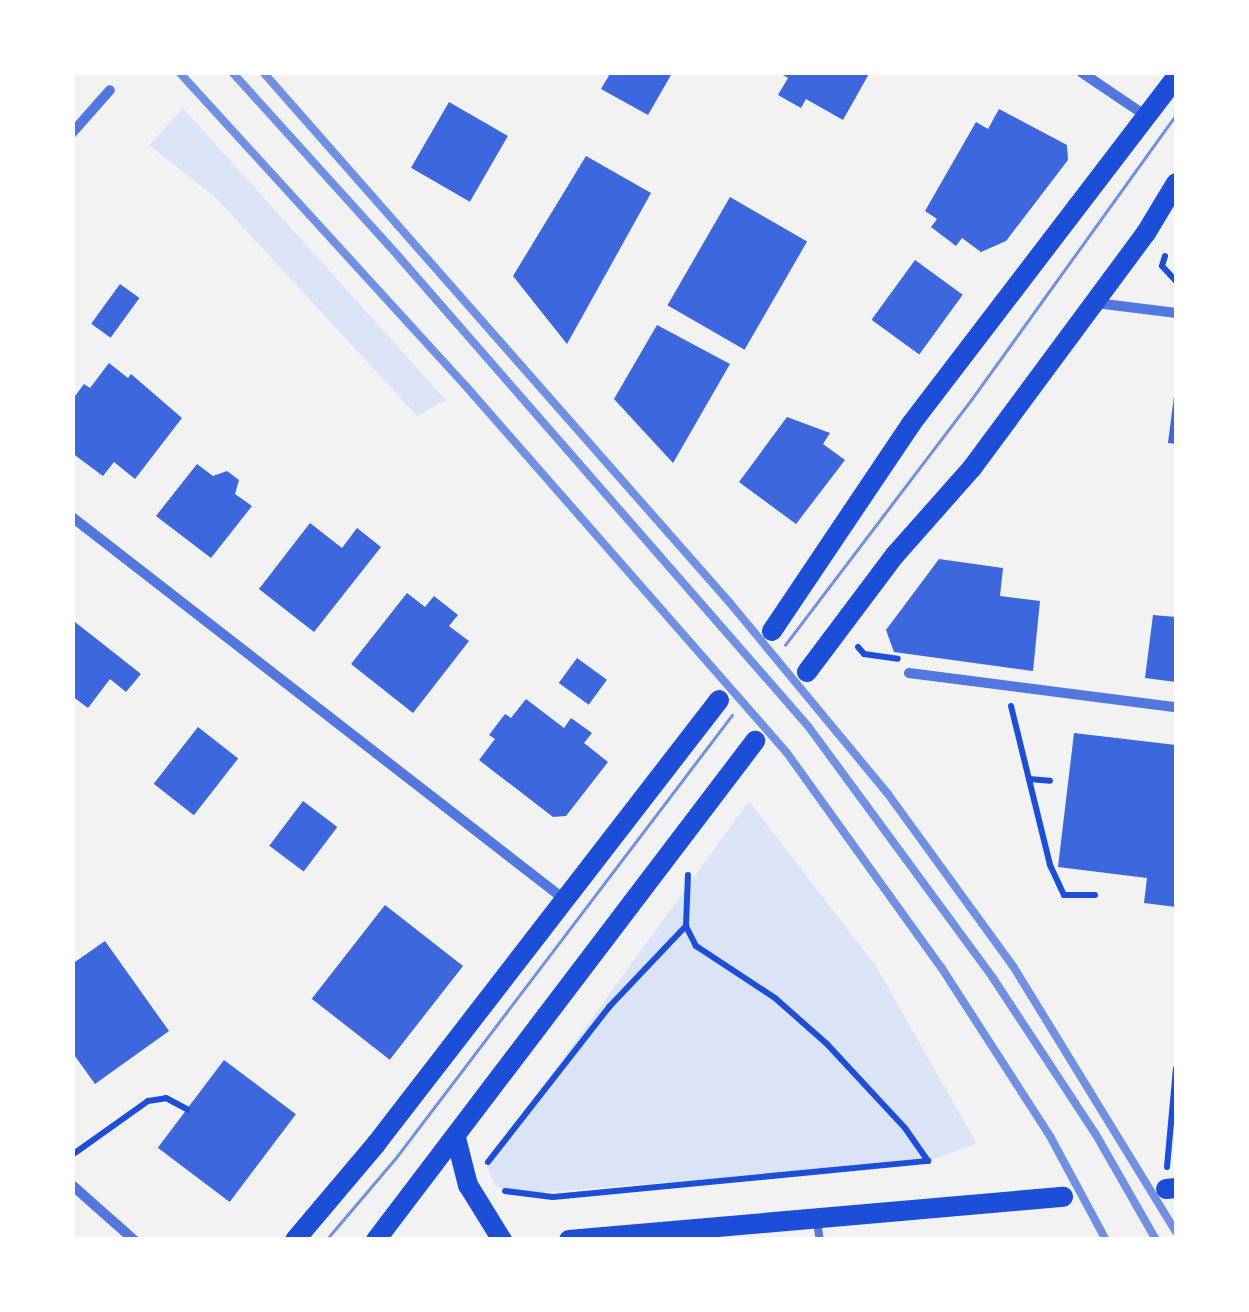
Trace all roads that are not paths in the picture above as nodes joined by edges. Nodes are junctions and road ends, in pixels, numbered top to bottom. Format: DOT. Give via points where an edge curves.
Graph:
graph roads {
  1 [pos="1081,72"];
  2 [pos="1176,77"];
  3 [pos="110,90"];
  4 [pos="1146,116"];
  5 [pos="72,133"];
  6 [pos="1176,182"];
  7 [pos="1095,303"];
  8 [pos="1176,313"];
  9 [pos="72,516"];
  10 [pos="772,631"];
  11 [pos="807,672"];
  12 [pos="909,673"];
  13 [pos="719,700"];
  14 [pos="1176,707"];
  15 [pos="754,741"];
  16 [pos="564,899"];
  17 [pos="456,1138"];
  18 [pos="72,1185"];
  19 [pos="1063,1198"];
  20 [pos="816,1218"];
  21 [pos="571,1239"];
  22 [pos="134,1240"];
  23 [pos="295,1240"];
  24 [pos="376,1240"];
  25 [pos="502,1240"];
  26 [pos="820,1240"];
  1 -- 4 [label="street"];
  2 -- 4 [label="main road"];
  3 -- 5 [label="street"];
  4 -- 10 [label="main road" via="911,424"];
  6 -- 7 [label="main road"];
  7 -- 8 [label="street"];
  7 -- 11 [label="main road"];
  9 -- 16 [label="street"];
  12 -- 14 [label="street"];
  13 -- 16 [label="main road"];
  15 -- 17 [label="main road"];
  16 -- 23 [label="main road"];
  17 -- 24 [label="main road"];
  17 -- 25 [label="main road" via="468,1185"];
  18 -- 22 [label="street"];
  19 -- 20 [label="main road"];
  20 -- 21 [label="main road"];
  20 -- 26 [label="lane"];
}
